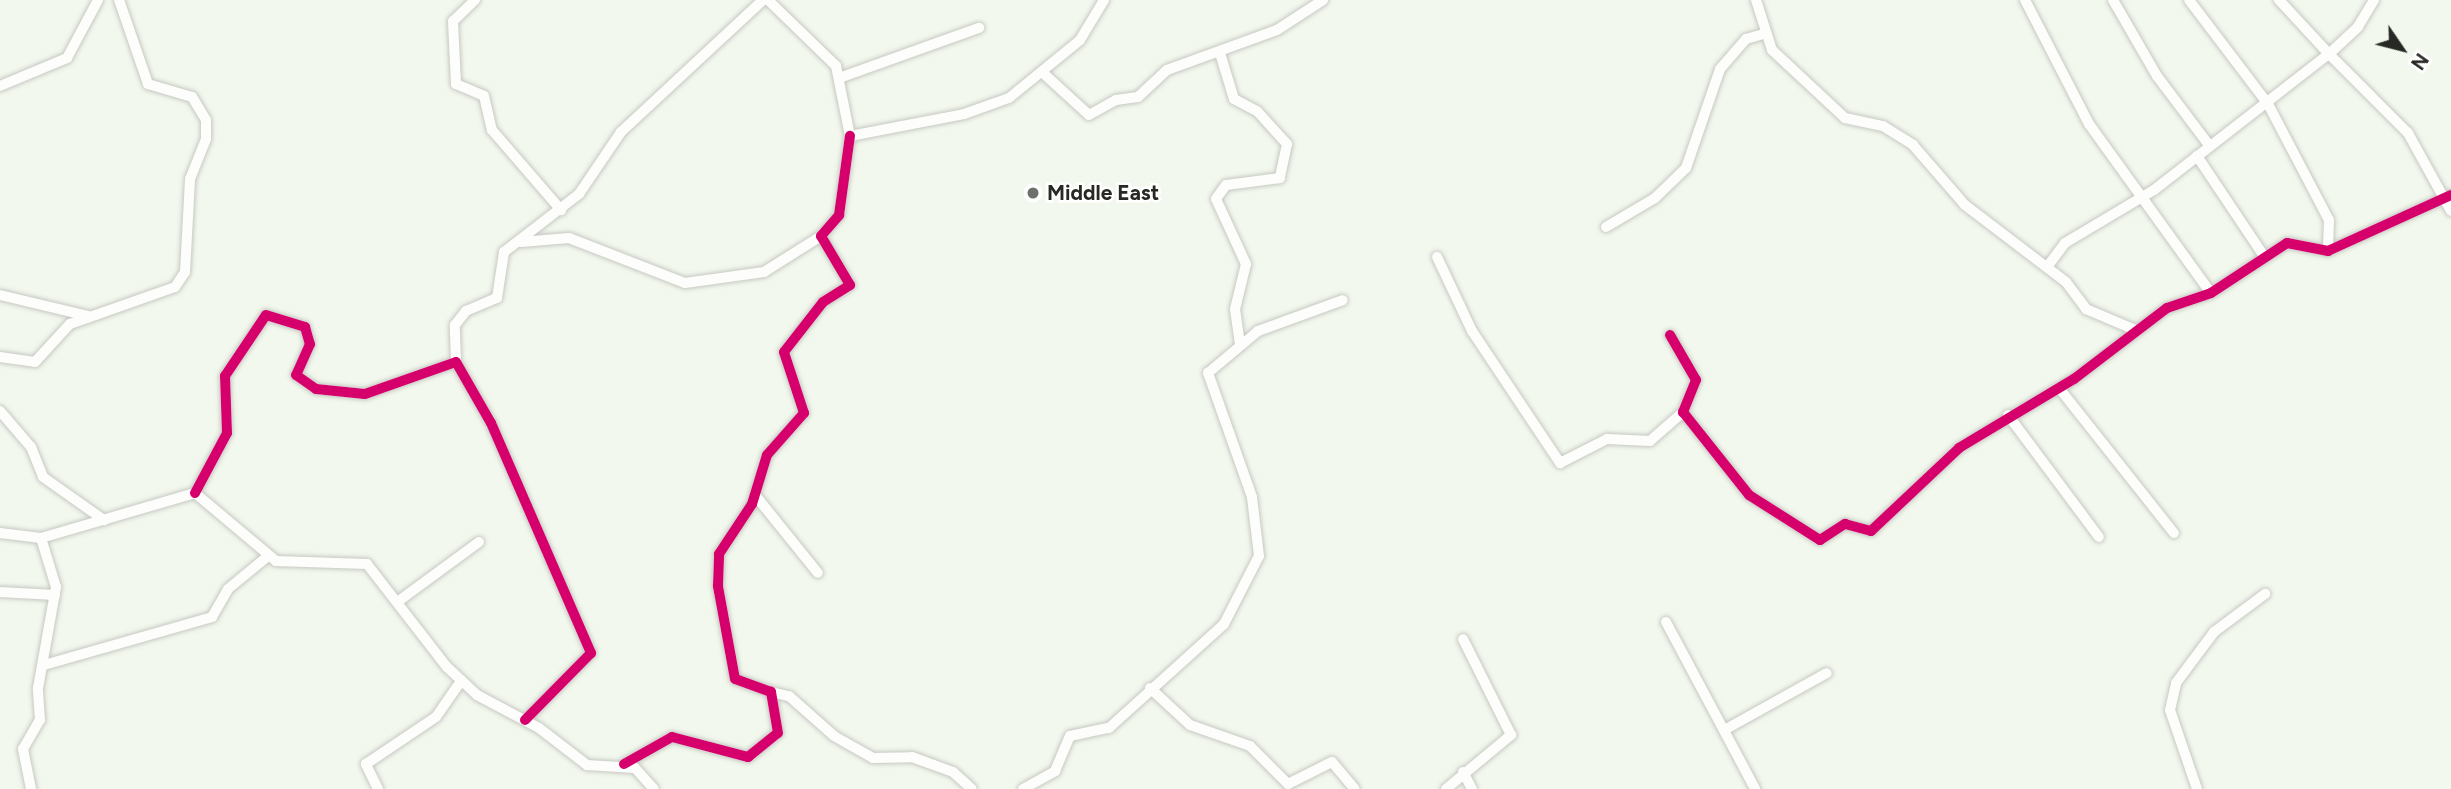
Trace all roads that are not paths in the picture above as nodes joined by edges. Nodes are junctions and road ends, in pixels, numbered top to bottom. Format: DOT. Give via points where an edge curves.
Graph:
graph roads {
  1 [pos="99,0"];
  2 [pos="119,0"];
  3 [pos="475,0"];
  4 [pos="765,0"];
  5 [pos="1104,0"];
  6 [pos="1756,0"];
  7 [pos="2025,0"];
  8 [pos="2113,0"];
  9 [pos="2189,0"];
  10 [pos="2278,0"];
  11 [pos="2374,0"];
  12 [pos="1317,2"];
  13 [pos="979,29"];
  14 [pos="1764,34"];
  15 [pos="1220,53"];
  16 [pos="2329,54"];
  17 [pos="1043,73"];
  18 [pos="839,78"];
  19 [pos="0,86"];
  20 [pos="2268,104"];
  21 [pos="850,136"];
  22 [pos="2209,145"];
  23 [pos="2197,156"];
  24 [pos="2141,197"];
  25 [pos="2448,197"];
  26 [pos="561,210"];
  27 [pos="2451,211"];
  28 [pos="1606,227"];
  29 [pos="821,236"];
  30 [pos="521,242"];
  31 [pos="2328,251"];
  32 [pos="2264,256"];
  33 [pos="1437,257"];
  34 [pos="2047,267"];
  35 [pos="2211,293"];
  36 [pos="0,295"];
  37 [pos="1342,300"];
  38 [pos="88,316"];
  39 [pos="2133,329"];
  40 [pos="1670,335"];
  41 [pos="1240,342"];
  42 [pos="0,357"];
  43 [pos="456,362"];
  44 [pos="2059,388"];
  45 [pos="0,411"];
  46 [pos="1683,412"];
  47 [pos="2008,415"];
  48 [pos="195,494"];
  49 [pos="755,495"];
  50 [pos="104,520"];
  51 [pos="0,533"];
  52 [pos="2174,533"];
  53 [pos="2099,537"];
  54 [pos="41,538"];
  55 [pos="479,542"];
  56 [pos="268,556"];
  57 [pos="818,573"];
  58 [pos="0,592"];
  59 [pos="2265,594"];
  60 [pos="55,595"];
  61 [pos="400,600"];
  62 [pos="1666,622"];
  63 [pos="1463,639"];
  64 [pos="44,665"];
  65 [pos="1827,673"];
  66 [pos="461,681"];
  67 [pos="1150,688"];
  68 [pos="771,692"];
  69 [pos="525,720"];
  70 [pos="1726,729"];
  71 [pos="624,764"];
  72 [pos="1464,772"];
  73 [pos="31,789"];
  74 [pos="378,789"];
  75 [pos="654,789"];
  76 [pos="972,789"];
  77 [pos="1023,789"];
  78 [pos="1355,789"];
  79 [pos="1446,789"];
  80 [pos="1472,789"];
  81 [pos="1755,789"];
  82 [pos="2197,789"];
  1 -- 19 [label="street" via="67,58"];
  2 -- 38 [label="street" via="148,83 192,97 204,113 206,139 190,179 183,278"];
  3 -- 26 [label="street" via="453,21 456,84 484,96 492,130"];
  4 -- 18 [label="street" via="798,36 831,59"];
  4 -- 26 [label="street" via="621,132"];
  5 -- 17 [label="street" via="1080,40"];
  6 -- 14 [label="street"];
  7 -- 24 [label="street" via="2089,124"];
  8 -- 22 [label="street" via="2157,76"];
  9 -- 20 [label="street"];
  10 -- 16 [label="street"];
  11 -- 16 [label="street"];
  12 -- 15 [label="street"];
  13 -- 18 [label="street"];
  14 -- 28 [label="street" via="1746,39 1720,69 1686,169 1654,198"];
  14 -- 34 [label="street" via="1772,50 1845,118 1884,127 1913,145 1965,205"];
  15 -- 17 [label="street" via="1167,70 1138,97 1116,100 1089,115"];
  15 -- 41 [label="street" via="1234,99 1266,118 1287,144 1280,178 1226,185 1216,199 1247,264 1235,309"];
  16 -- 20 [label="street"];
  16 -- 25 [label="street" via="2408,133"];
  17 -- 21 [label="street" via="977,110"];
  18 -- 21 [label="street"];
  20 -- 22 [label="street"];
  20 -- 31 [label="street" via="2329,220"];
  21 -- 29 [label="street" via="839,215"];
  22 -- 23 [label="street"];
  23 -- 24 [label="street"];
  23 -- 32 [label="street"];
  24 -- 34 [label="street" via="2065,243"];
  24 -- 35 [label="street"];
  25 -- 27 [label="street"];
  25 -- 31 [label="street"];
  26 -- 30 [label="street"];
  29 -- 30 [label="street" via="764,272 685,283 569,238"];
  29 -- 49 [label="street" via="849,285 823,302 784,352 804,413 767,455"];
  30 -- 43 [label="street" via="499,259 497,298 459,317"];
  31 -- 32 [label="street" via="2292,241"];
  32 -- 35 [label="street"];
  33 -- 46 [label="street" via="1472,331 1560,463 1607,439 1650,442"];
  34 -- 39 [label="street" via="2086,309"];
  35 -- 39 [label="street"];
  36 -- 38 [label="street" via="55,303"];
  37 -- 41 [label="street"];
  38 -- 42 [label="street" via="58,333 35,362"];
  39 -- 44 [label="street"];
  40 -- 46 [label="street" via="1696,380"];
  41 -- 67 [label="street" via="1208,378 1252,497 1258,561 1224,624"];
  43 -- 48 [label="street" via="365,394 316,389 296,375 310,344 305,327 267,315 225,376 227,433"];
  43 -- 69 [label="street" via="491,423 591,653"];
  44 -- 47 [label="street"];
  44 -- 52 [label="street"];
  45 -- 50 [label="street" via="31,447 39,472"];
  46 -- 47 [label="street" via="1749,495 1820,540 1844,524 1875,529 1959,448"];
  47 -- 53 [label="street"];
  48 -- 50 [label="street"];
  48 -- 56 [label="street"];
  49 -- 57 [label="street"];
  49 -- 68 [label="street" via="720,549 718,586 735,679"];
  50 -- 54 [label="street"];
  51 -- 54 [label="street"];
  54 -- 60 [label="street"];
  55 -- 61 [label="street"];
  56 -- 61 [label="street" via="292,565 357,561 376,571"];
  56 -- 64 [label="street" via="228,589 212,617"];
  58 -- 60 [label="street"];
  59 -- 82 [label="street" via="2214,632 2176,682 2170,710"];
  60 -- 64 [label="street"];
  61 -- 66 [label="street"];
  62 -- 70 [label="street"];
  63 -- 72 [label="street" via="1511,732"];
  64 -- 73 [label="street" via="40,722 23,749"];
  65 -- 70 [label="street"];
  66 -- 69 [label="street"];
  66 -- 74 [label="street" via="436,717 366,764"];
  67 -- 77 [label="street" via="1109,728 1070,736 1055,771"];
  67 -- 78 [label="street" via="1190,725 1250,746 1290,785 1332,762"];
  68 -- 71 [label="street" via="778,733 754,755 739,758 672,737"];
  68 -- 76 [label="street" via="789,696 834,736 873,758 912,757 953,772"];
  69 -- 71 [label="street" via="587,765"];
  70 -- 81 [label="street"];
  71 -- 75 [label="street" via="640,771"];
  72 -- 79 [label="street"];
  72 -- 80 [label="street"];
}
